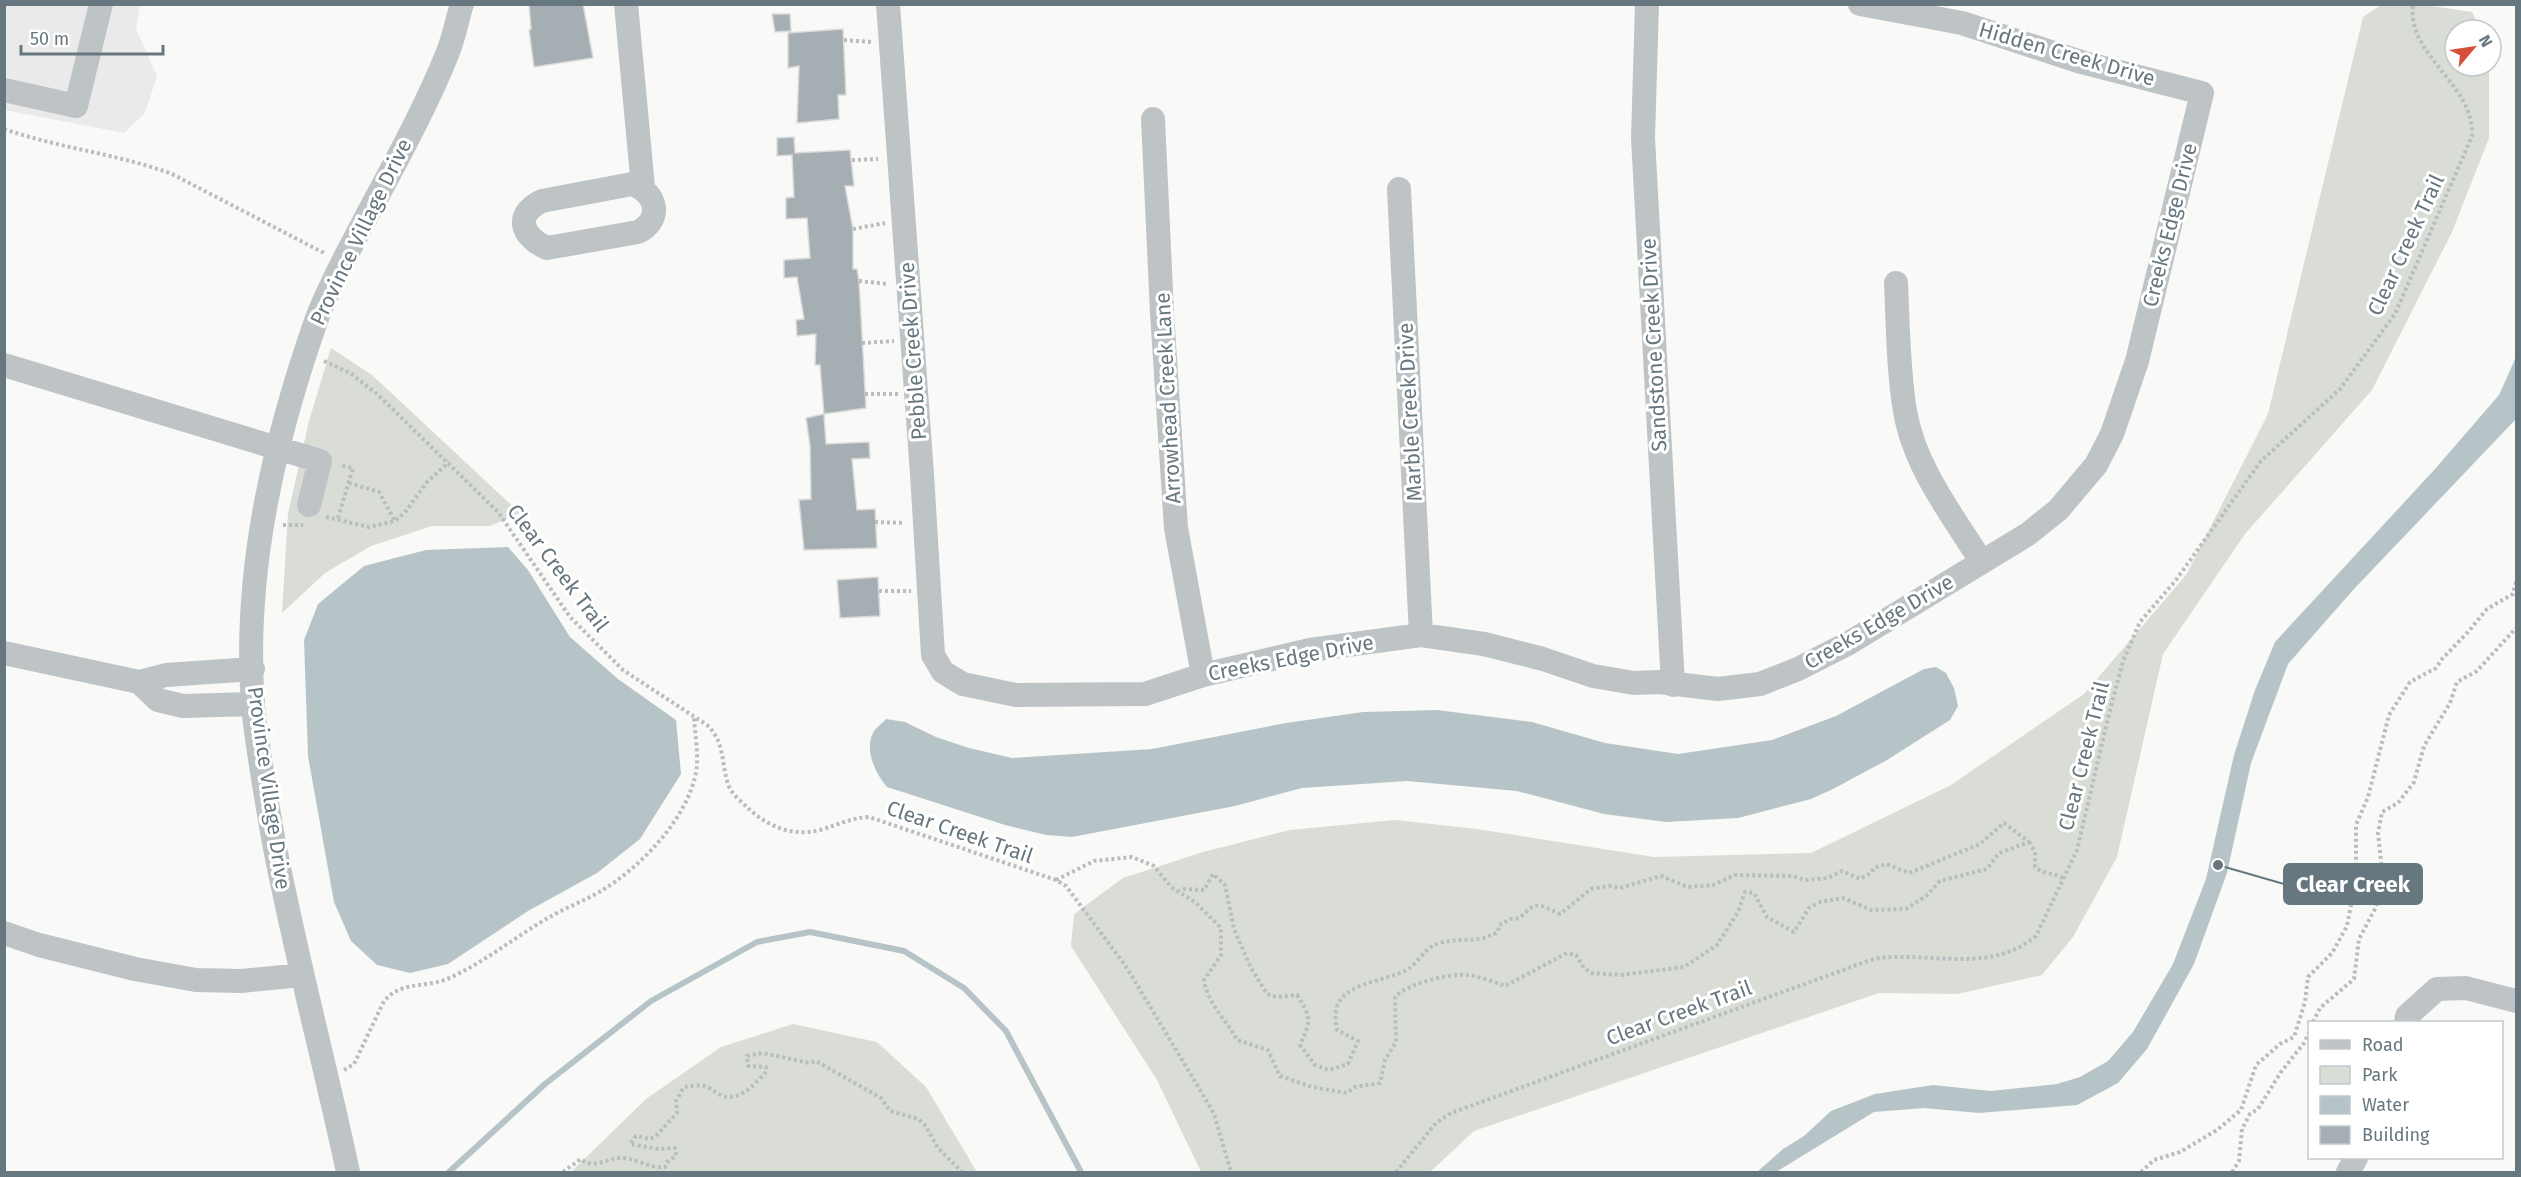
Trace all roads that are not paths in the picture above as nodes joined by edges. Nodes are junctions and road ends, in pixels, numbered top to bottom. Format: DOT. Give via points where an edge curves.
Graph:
graph roads {
  1 [pos="101,4"];
  2 [pos="462,4"];
  3 [pos="626,4"];
  4 [pos="888,4"];
  5 [pos="1647,4"];
  6 [pos="1860,4"];
  7 [pos="4,90"];
  8 [pos="2202,93"];
  9 [pos="1153,119"];
  10 [pos="642,187"];
  11 [pos="1399,189"];
  12 [pos="1896,283"];
  13 [pos="4,365"];
  14 [pos="278,450"];
  15 [pos="313,515"];
  16 [pos="1981,561"];
  17 [pos="1421,635"];
  18 [pos="4,653"];
  19 [pos="253,669"];
  20 [pos="1203,675"];
  21 [pos="139,682"];
  22 [pos="963,684"];
  23 [pos="1674,685"];
  24 [pos="253,704"];
  25 [pos="4,933"];
  26 [pos="302,975"];
  27 [pos="2517,1001"];
  28 [pos="2407,1021"];
  29 [pos="2355,1159"];
  30 [pos="348,1173"];
  31 [pos="2348,1173"];
  1 -- 7 [label="street" via="76,106"];
  2 -- 14 [label="street, Province Village Drive" via="449,50 318,317 289,402"];
  3 -- 10 [label="street"];
  4 -- 22 [label="street, Pebble Creek Drive" via="933,655 943,672"];
  5 -- 23 [label="street, Sandstone Creek Drive" via="1642,138"];
  6 -- 8 [label="street, Hidden Creek Drive" via="1962,23 2081,62"];
  8 -- 16 [label="street, Creeks Edge Drive" via="2137,361 2112,434 2096,465 2058,510 2028,534"];
  9 -- 20 [label="street, Arrowhead Creek Lane" via="1176,528"];
  10 -- 10 [label="street" via="632,184 542,201 525,214 527,235 547,248 638,232 654,218 649,194"];
  11 -- 17 [label="street, Marble Creek Drive"];
  12 -- 16 [label="street" via="1905,412 1918,453"];
  13 -- 14 [label="street"];
  14 -- 15 [label="street" via="320,461"];
  14 -- 19 [label="street, Province Village Drive" via="262,523 253,615"];
  16 -- 23 [label="street, Creeks Edge Drive" via="1849,643 1798,669 1760,684 1718,689"];
  17 -- 20 [label="street, Creeks Edge Drive" via="1310,650"];
  17 -- 23 [label="street, Creeks Edge Drive" via="1523,654 1593,676"];
  18 -- 21 [label="street"];
  19 -- 21 [label="street" via="166,675"];
  19 -- 24 [label="street, Province Village Drive"];
  20 -- 22 [label="street, Creeks Edge Drive" via="1145,694 1016,694"];
  21 -- 24 [label="street" via="158,700 183,706"];
  24 -- 26 [label="street, Province Village Drive" via="265,791"];
  25 -- 26 [label="street" via="49,948 196,980 241,981"];
  26 -- 30 [label="street, Province Village Drive"];
  27 -- 28 [label="street" via="2466,988 2437,989"];
  29 -- 31 [label="street"];
}
